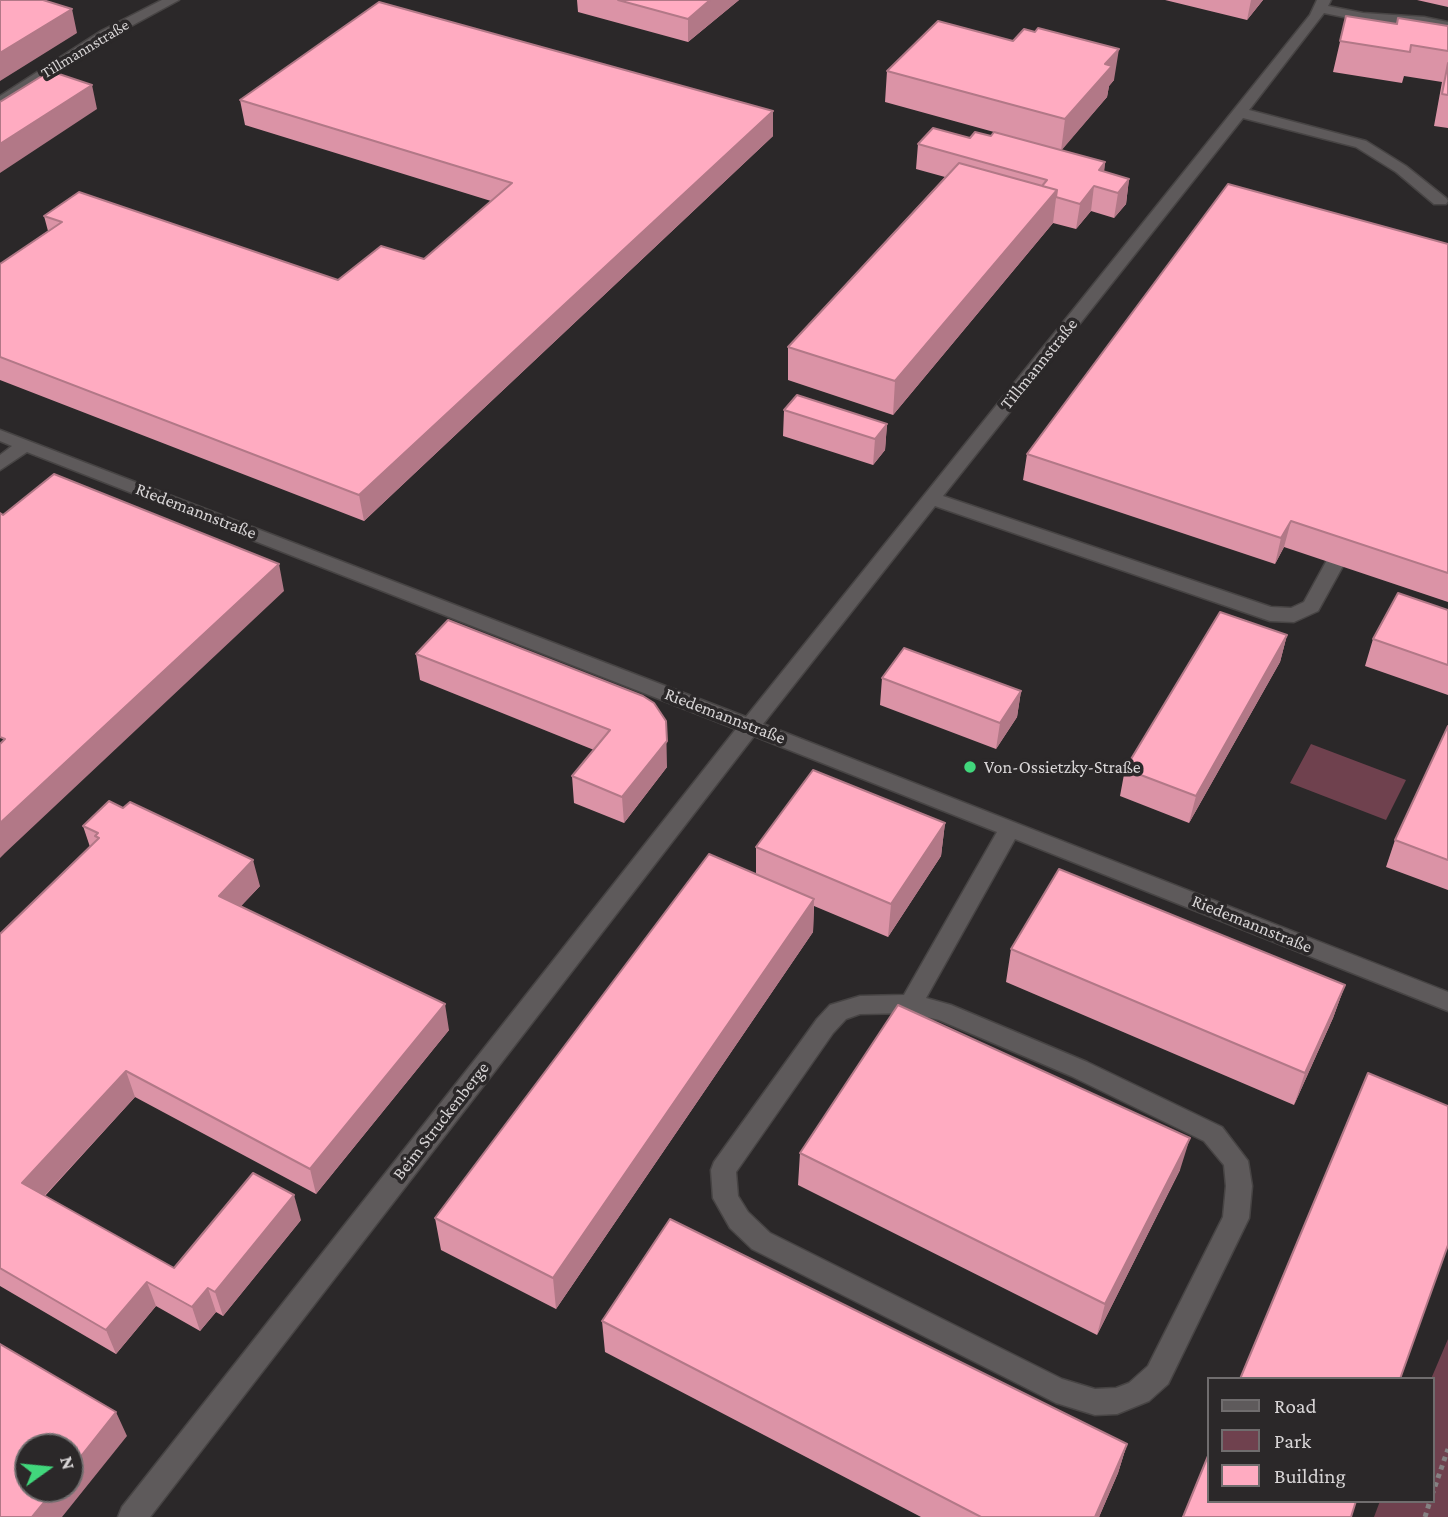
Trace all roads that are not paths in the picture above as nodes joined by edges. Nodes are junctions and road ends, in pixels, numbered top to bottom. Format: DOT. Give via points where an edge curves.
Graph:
graph roads {
  1 [pos="172,0"];
  2 [pos="1394,0"];
  3 [pos="1322,4"];
  4 [pos="1384,18"];
  5 [pos="1448,26"];
  6 [pos="0,102"];
  7 [pos="1239,112"];
  8 [pos="1440,201"];
  9 [pos="0,435"];
  10 [pos="26,445"];
  11 [pos="0,464"];
  12 [pos="932,499"];
  13 [pos="1334,564"];
  14 [pos="750,726"];
  15 [pos="1010,828"];
  16 [pos="1448,1002"];
  17 [pos="911,1004"];
  18 [pos="132,1517"];
  1 -- 6 [label="street, Tillmannstraße" via="106,34"];
  2 -- 4 [label="street"];
  3 -- 4 [label="street"];
  3 -- 7 [label="street, Tillmannstraße"];
  4 -- 5 [label="street"];
  7 -- 8 [label="street" via="1361,144"];
  7 -- 12 [label="street, Tillmannstraße"];
  9 -- 10 [label="street, Riedemannstraße"];
  10 -- 11 [label="street"];
  10 -- 14 [label="street, Riedemannstraße"];
  12 -- 13 [label="street" via="1270,614 1294,615 1311,606"];
  12 -- 14 [label="street, Tillmannstraße"];
  14 -- 15 [label="street, Riedemannstraße"];
  14 -- 18 [label="street, Beim Struckenberge"];
  15 -- 16 [label="street, Riedemannstraße"];
  15 -- 17 [label="street"];
  17 -- 17 [label="street" via="943,1012 1116,1086 1213,1133 1236,1161 1236,1218 1158,1376 1139,1392 1118,1401 1095,1402 1056,1390 761,1241 739,1220 726,1198 723,1170 838,1012 860,1005"];
}
